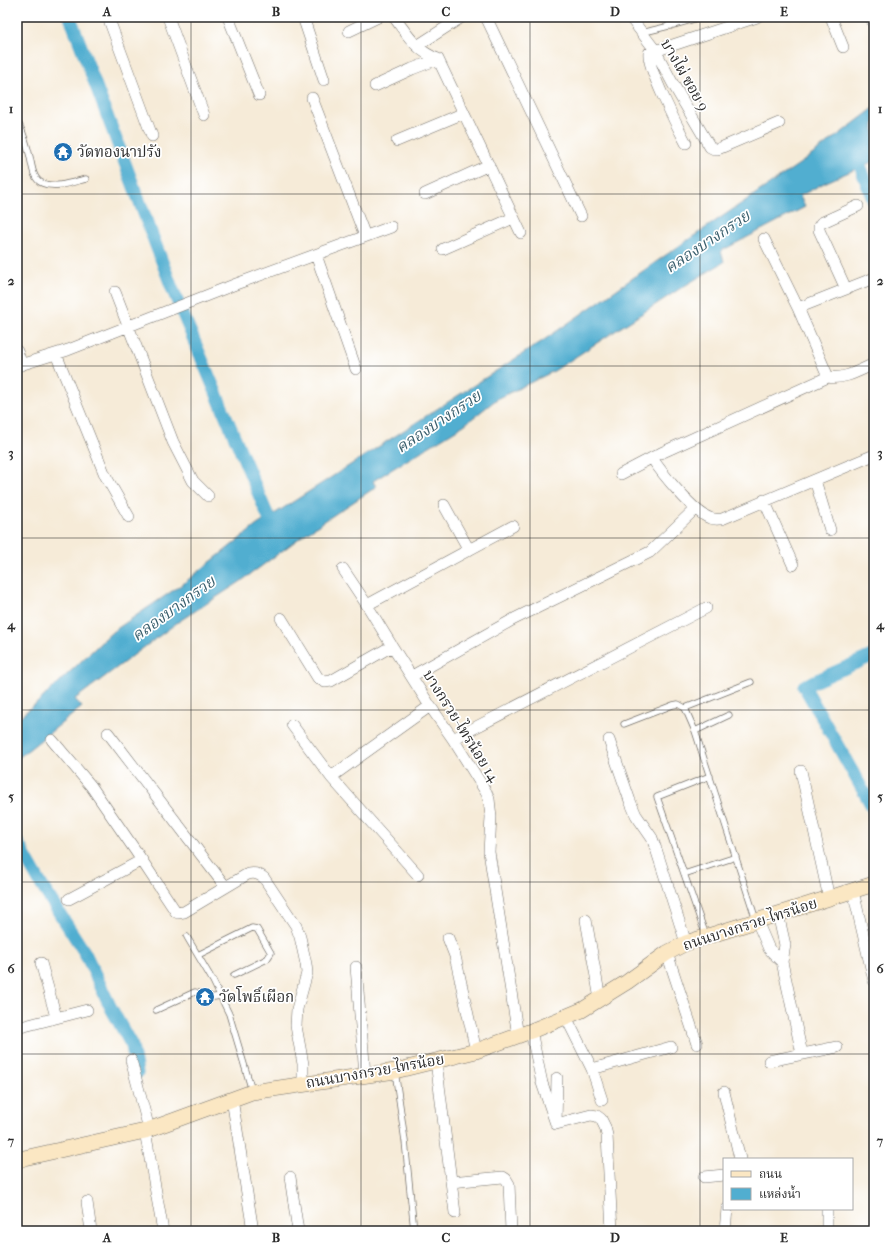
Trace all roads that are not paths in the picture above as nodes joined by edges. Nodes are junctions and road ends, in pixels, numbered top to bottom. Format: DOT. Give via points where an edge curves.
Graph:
graph roads {
  1 [pos="108,17"];
  2 [pos="168,17"];
  3 [pos="228,17"];
  4 [pos="303,17"];
  5 [pos="378,17"];
  6 [pos="394,17"];
  7 [pos="462,17"];
  8 [pos="486,17"];
  9 [pos="630,17"];
  10 [pos="666,17"];
  11 [pos="699,17"];
  12 [pos="757,17"];
  13 [pos="831,17"];
  14 [pos="871,17"];
  15 [pos="874,25"];
  16 [pos="671,26"];
  17 [pos="349,31"];
  18 [pos="642,33"];
  19 [pos="417,46"];
  20 [pos="843,47"];
  21 [pos="655,50"];
  22 [pos="438,59"];
  23 [pos="324,80"];
  24 [pos="375,86"];
  25 [pos="259,95"];
  26 [pos="312,98"];
  27 [pos="464,113"];
  28 [pos="204,115"];
  29 [pos="17,121"];
  30 [pos="779,123"];
  31 [pos="152,136"];
  32 [pos="397,141"];
  33 [pos="686,143"];
  34 [pos="489,165"];
  35 [pos="86,179"];
  36 [pos="425,194"];
  37 [pos="858,206"];
  38 [pos="581,216"];
  39 [pos="513,218"];
  40 [pos="391,227"];
  41 [pos="521,233"];
  42 [pos="365,236"];
  43 [pos="764,239"];
  44 [pos="443,248"];
  45 [pos="316,254"];
  46 [pos="874,278"];
  47 [pos="846,289"];
  48 [pos="115,292"];
  49 [pos="798,308"];
  50 [pos="128,326"];
  51 [pos="17,351"];
  52 [pos="56,354"];
  53 [pos="874,364"];
  54 [pos="19,365"];
  55 [pos="356,369"];
  56 [pos="828,377"];
  57 [pos="874,455"];
  58 [pos="652,458"];
  59 [pos="621,474"];
  60 [pos="814,480"];
  61 [pos="208,496"];
  62 [pos="764,500"];
  63 [pos="444,505"];
  64 [pos="695,509"];
  65 [pos="129,517"];
  66 [pos="513,526"];
  67 [pos="830,530"];
  68 [pos="469,550"];
  69 [pos="793,565"];
  70 [pos="343,569"];
  71 [pos="367,605"];
  72 [pos="706,608"];
  73 [pos="281,618"];
  74 [pos="392,646"];
  75 [pos="412,676"];
  76 [pos="751,682"];
  77 [pos="430,706"];
  78 [pos="685,708"];
  79 [pos="729,715"];
  80 [pos="292,724"];
  81 [pos="624,724"];
  82 [pos="695,731"];
  83 [pos="108,733"];
  84 [pos="453,739"];
  85 [pos="52,740"];
  86 [pos="609,740"];
  87 [pos="801,771"];
  88 [pos="710,776"];
  89 [pos="331,777"];
  90 [pos="736,857"];
  91 [pos="142,860"];
  92 [pos="684,874"];
  93 [pos="418,875"];
  94 [pos="874,884"];
  95 [pos="225,886"];
  96 [pos="853,891"];
  97 [pos="829,898"];
  98 [pos="69,899"];
  99 [pos="778,914"];
  100 [pos="586,920"];
  101 [pos="756,921"];
  102 [pos="707,936"];
  103 [pos="187,937"];
  104 [pos="448,938"];
  105 [pos="686,943"];
  106 [pos="667,953"];
  107 [pos="198,955"];
  108 [pos="782,962"];
  109 [pos="41,963"];
  110 [pos="356,967"];
  111 [pos="234,975"];
  112 [pos="874,981"];
  113 [pos="220,996"];
  114 [pos="600,999"];
  115 [pos="87,1010"];
  116 [pos="156,1010"];
  117 [pos="56,1017"];
  118 [pos="566,1017"];
  119 [pos="17,1028"];
  120 [pos="524,1034"];
  121 [pos="697,1044"];
  122 [pos="837,1046"];
  123 [pos="671,1047"];
  124 [pos="476,1051"];
  125 [pos="802,1054"];
  126 [pos="131,1060"];
  127 [pos="436,1061"];
  128 [pos="769,1061"];
  129 [pos="592,1068"];
  130 [pos="395,1071"];
  131 [pos="365,1074"];
  132 [pos="557,1078"];
  133 [pos="303,1084"];
  134 [pos="252,1092"];
  135 [pos="724,1092"];
  136 [pos="232,1099"];
  137 [pos="602,1100"];
  138 [pos="556,1124"];
  139 [pos="147,1130"];
  140 [pos="740,1158"];
  141 [pos="17,1161"];
  142 [pos="723,1175"];
  143 [pos="290,1177"];
  144 [pos="704,1177"];
  145 [pos="451,1182"];
  146 [pos="87,1202"];
  147 [pos="727,1210"];
  148 [pos="827,1210"];
  149 [pos="455,1213"];
  150 [pos="91,1231"];
  151 [pos="163,1231"];
  152 [pos="253,1231"];
  153 [pos="298,1231"];
  154 [pos="414,1231"];
  155 [pos="511,1231"];
  156 [pos="612,1231"];
  157 [pos="725,1231"];
  158 [pos="827,1231"];
  1 -- 31 [label="street"];
  2 -- 28 [label="street"];
  3 -- 25 [label="street"];
  4 -- 23 [label="street"];
  5 -- 17 [label="street"];
  6 -- 19 [label="street"];
  7 -- 19 [label="street"];
  8 -- 38 [label="street"];
  9 -- 18 [label="street, บางไผ่ ซอย 9"];
  10 -- 16 [label="lane"];
  11 -- 16 [label="lane"];
  12 -- 21 [label="street"];
  13 -- 20 [label="street"];
  14 -- 15 [label="street"];
  16 -- 18 [label="lane"];
  18 -- 21 [label="street, บางไผ่ ซอย 9"];
  19 -- 22 [label="street" via="427,56"];
  21 -- 30 [label="street, บางไผ่ ซอย 9" via="710,147 718,149"];
  21 -- 33 [label="street" via="649,53 649,62"];
  22 -- 24 [label="street"];
  22 -- 27 [label="street"];
  26 -- 42 [label="street"];
  27 -- 32 [label="street"];
  27 -- 34 [label="street"];
  29 -- 35 [label="lane" via="21,127 32,169 41,183 51,185"];
  34 -- 36 [label="street"];
  34 -- 39 [label="street"];
  37 -- 47 [label="street" via="819,226"];
  39 -- 41 [label="street"];
  39 -- 44 [label="street"];
  40 -- 42 [label="street"];
  42 -- 45 [label="street"];
  43 -- 49 [label="street"];
  45 -- 50 [label="street"];
  45 -- 55 [label="street"];
  46 -- 47 [label="street"];
  47 -- 49 [label="street"];
  48 -- 50 [label="street"];
  49 -- 56 [label="street"];
  50 -- 52 [label="street"];
  50 -- 61 [label="street" via="173,442 193,481"];
  51 -- 54 [label="street"];
  52 -- 54 [label="street"];
  52 -- 65 [label="street" via="105,474"];
  53 -- 56 [label="street" via="849,375"];
  56 -- 58 [label="street"];
  57 -- 60 [label="street"];
  58 -- 59 [label="street"];
  58 -- 64 [label="street"];
  60 -- 62 [label="street"];
  60 -- 67 [label="street"];
  62 -- 64 [label="street" via="722,519 708,518"];
  62 -- 69 [label="street"];
  63 -- 68 [label="street"];
  64 -- 75 [label="street" via="650,552 514,619"];
  66 -- 68 [label="street"];
  68 -- 71 [label="street"];
  70 -- 71 [label="street, บางกรวย-ไทรน้อย 14"];
  71 -- 74 [label="street, บางกรวย-ไทรน้อย 14"];
  72 -- 84 [label="street"];
  73 -- 74 [label="street" via="318,678 325,682"];
  74 -- 75 [label="street, บางกรวย-ไทรน้อย 14"];
  75 -- 77 [label="street, บางกรวย-ไทรน้อย 14"];
  76 -- 78 [label="lane"];
  77 -- 84 [label="street, บางกรวย-ไทรน้อย 14"];
  77 -- 89 [label="street"];
  78 -- 81 [label="lane" via="678,704 673,705"];
  78 -- 82 [label="lane"];
  79 -- 82 [label="lane"];
  80 -- 89 [label="street"];
  82 -- 88 [label="lane"];
  83 -- 95 [label="street"];
  84 -- 120 [label="street, บางกรวย-ไทรน้อย 14" via="489,799 489,852"];
  85 -- 91 [label="street" via="91,786"];
  86 -- 105 [label="street" via="636,815 652,838"];
  87 -- 97 [label="street"];
  88 -- 90 [label="lane"];
  88 -- 92 [label="lane" via="657,797"];
  89 -- 93 [label="street"];
  90 -- 92 [label="lane"];
  90 -- 101 [label="lane"];
  91 -- 95 [label="street" via="178,914"];
  91 -- 98 [label="street"];
  92 -- 102 [label="lane"];
  94 -- 96 [label="main road, ถนนบางกรวย-ไทรน้อย"];
  95 -- 133 [label="street" via="251,873 261,875 296,926 300,936 307,973 296,1014"];
  96 -- 97 [label="main road, ถนนบางกรวย-ไทรน้อย"];
  96 -- 112 [label="street"];
  97 -- 99 [label="main road, ถนนบางกรวย-ไทรน้อย"];
  99 -- 101 [label="main road, ถนนบางกรวย-ไทรน้อย"];
  99 -- 108 [label="street" via="785,945"];
  100 -- 114 [label="street"];
  101 -- 102 [label="main road, ถนนบางกรวย-ไทรน้อย"];
  101 -- 108 [label="street" via="769,949"];
  102 -- 105 [label="main road, ถนนบางกรวย-ไทรน้อย"];
  103 -- 107 [label="lane"];
  104 -- 124 [label="street" via="455,956"];
  105 -- 106 [label="main road, ถนนบางกรวย-ไทรน้อย"];
  106 -- 114 [label="main road, ถนนบางกรวย-ไทรน้อย"];
  106 -- 121 [label="street"];
  107 -- 111 [label="lane" via="252,928 257,929 271,953 267,959"];
  107 -- 113 [label="lane"];
  108 -- 125 [label="street"];
  109 -- 117 [label="street"];
  110 -- 131 [label="street"];
  113 -- 116 [label="lane" via="209,998 195,992"];
  113 -- 134 [label="lane" via="229,1014"];
  114 -- 118 [label="main road, ถนนบางกรวย-ไทรน้อย"];
  115 -- 117 [label="street"];
  117 -- 119 [label="street"];
  118 -- 120 [label="main road, ถนนบางกรวย-ไทรน้อย"];
  118 -- 129 [label="street"];
  120 -- 124 [label="main road, ถนนบางกรวย-ไทรน้อย"];
  120 -- 138 [label="street, บางกรวย-ไทรน้อย 14"];
  122 -- 125 [label="street"];
  123 -- 129 [label="street"];
  124 -- 127 [label="main road, ถนนบางกรวย-ไทรน้อย"];
  125 -- 128 [label="street"];
  126 -- 139 [label="street"];
  127 -- 130 [label="main road, ถนนบางกรวย-ไทรน้อย"];
  127 -- 145 [label="street"];
  129 -- 137 [label="street"];
  130 -- 131 [label="main road, ถนนบางกรวย-ไทรน้อย"];
  130 -- 154 [label="lane"];
  131 -- 133 [label="main road, ถนนบางกรวย-ไทรน้อย"];
  132 -- 138 [label="street"];
  133 -- 134 [label="main road, ถนนบางกรวย-ไทรน้อย"];
  134 -- 136 [label="main road, ถนนบางกรวย-ไทรน้อย"];
  135 -- 140 [label="street"];
  136 -- 139 [label="main road, ถนนบางกรวย-ไทรน้อย"];
  136 -- 152 [label="street"];
  138 -- 156 [label="street" via="591,1115 601,1119 605,1126 609,1152"];
  139 -- 141 [label="main road, ถนนบางกรวย-ไทรน้อย"];
  139 -- 151 [label="street"];
  142 -- 144 [label="street"];
  143 -- 153 [label="street"];
  145 -- 149 [label="street"];
  145 -- 155 [label="street" via="502,1177 506,1179 509,1184"];
  146 -- 150 [label="street"];
  147 -- 157 [label="street"];
  148 -- 158 [label="street"];
}
